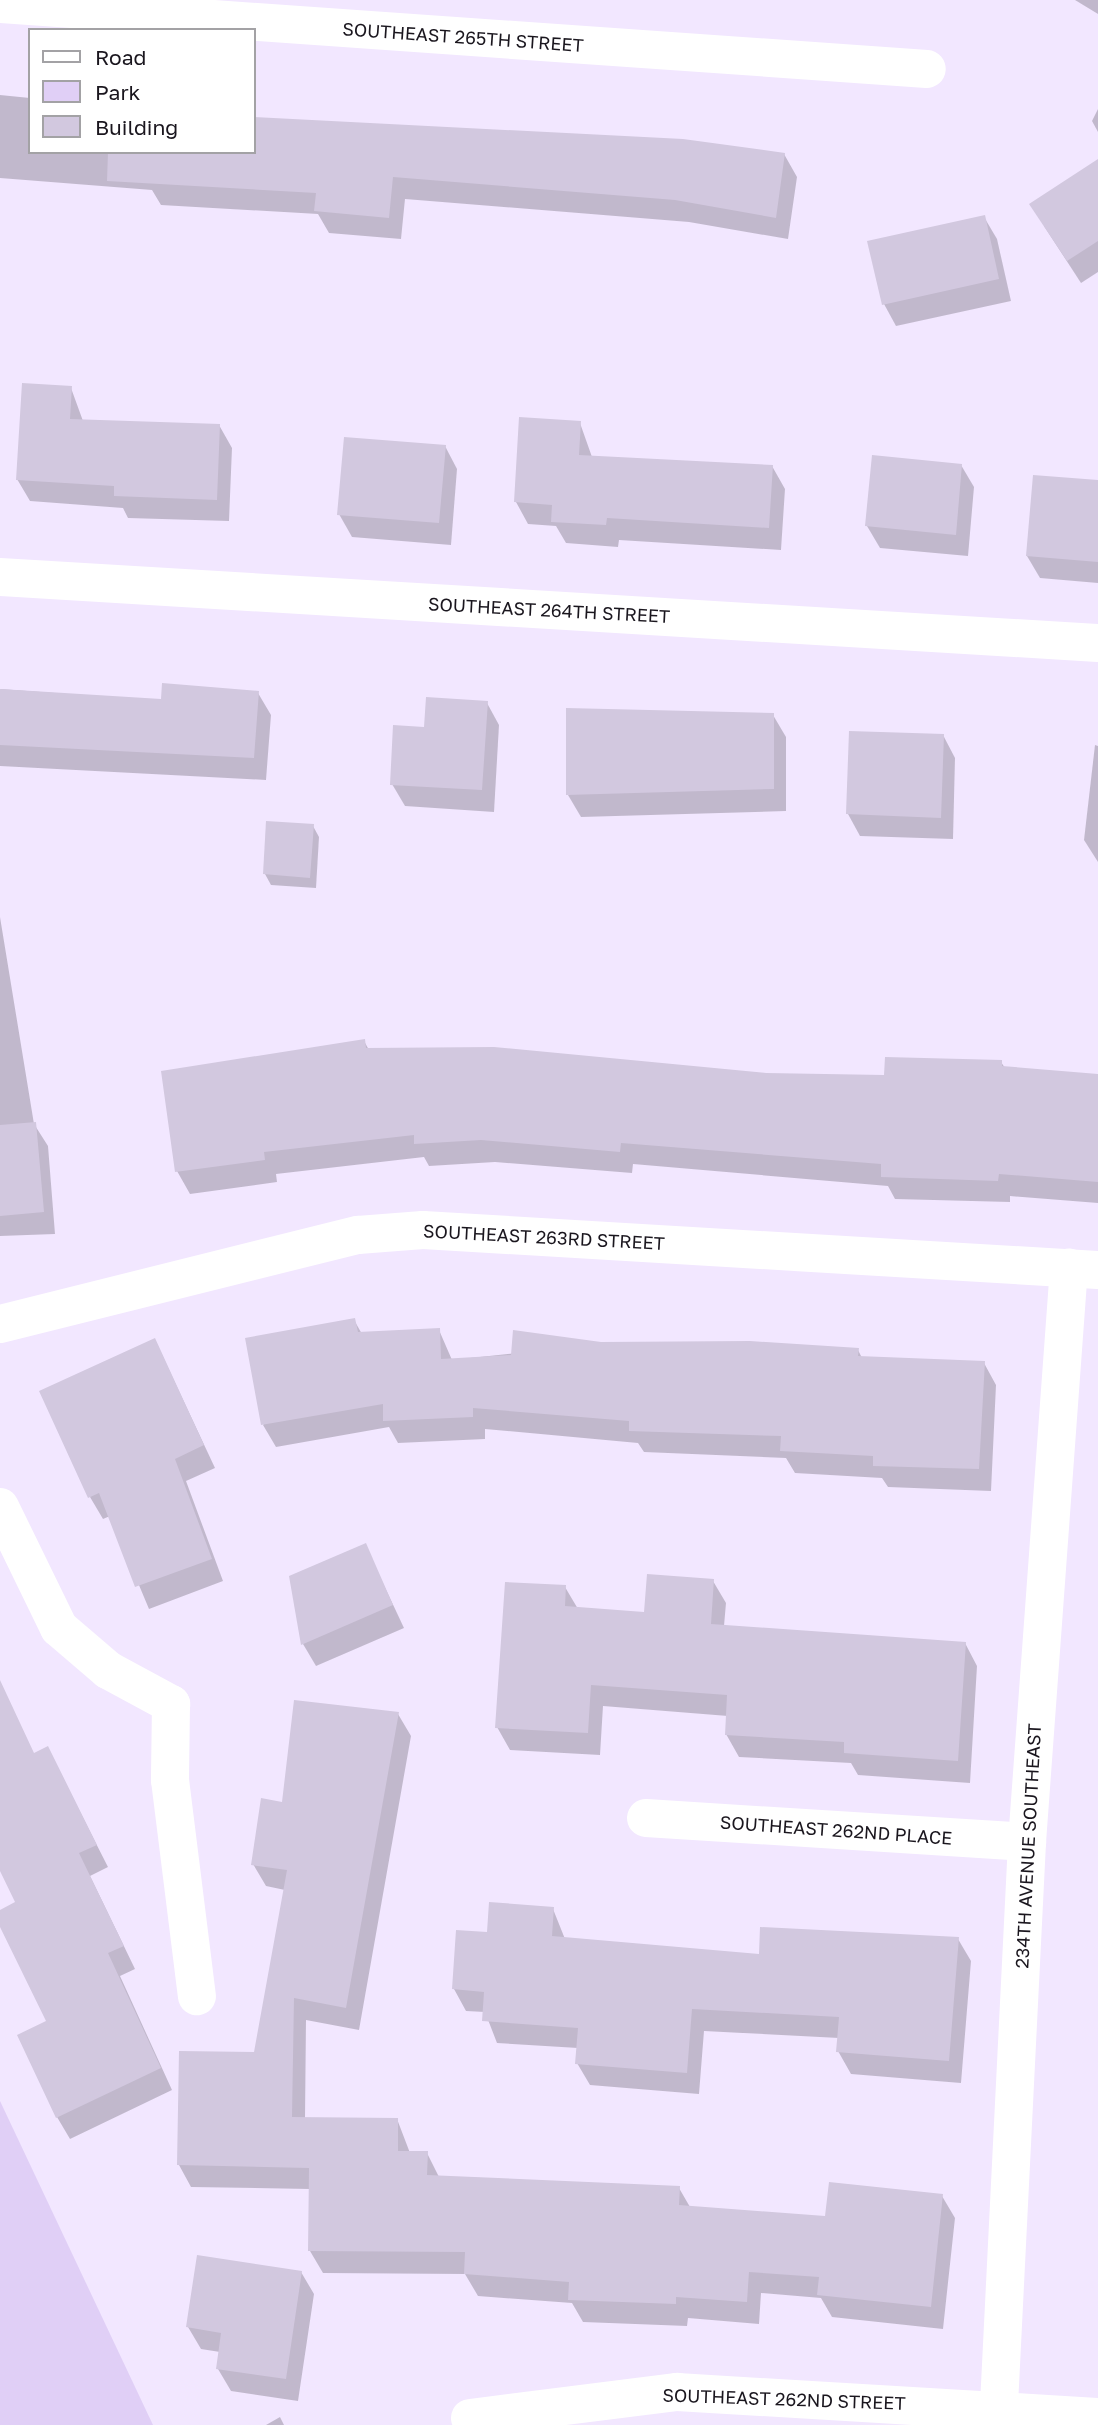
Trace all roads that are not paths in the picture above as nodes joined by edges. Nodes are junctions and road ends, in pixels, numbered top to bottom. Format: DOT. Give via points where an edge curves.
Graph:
graph roads {
  1 [pos="0,4"];
  2 [pos="345,14"];
  3 [pos="927,69"];
  4 [pos="0,577"];
  5 [pos="1098,643"];
  6 [pos="1084,1269"];
  7 [pos="0,1324"];
  8 [pos="0,1507"];
  9 [pos="646,1818"];
  10 [pos="1027,1842"];
  11 [pos="197,1996"];
  12 [pos="998,2417"];
  13 [pos="1098,2417"];
  14 [pos="470,2418"];
  1 -- 2 [label="street, SOUTHEAST 265TH STREET"];
  2 -- 3 [label="street, SOUTHEAST 265TH STREET"];
  4 -- 5 [label="street, SOUTHEAST 264TH STREET"];
  6 -- 7 [label="street, SOUTHEAST 263RD STREET" via="424,1230 358,1235"];
  6 -- 10 [label="street, 234TH AVENUE SOUTHEAST"];
  8 -- 11 [label="street" via="59,1628 108,1670 171,1704 170,1780"];
  9 -- 10 [label="street, SOUTHEAST 262ND PLACE"];
  10 -- 12 [label="street, 234TH AVENUE SOUTHEAST"];
  12 -- 13 [label="street, SOUTHEAST 262ND STREET"];
  12 -- 14 [label="street, SOUTHEAST 262ND STREET" via="677,2392"];
}
